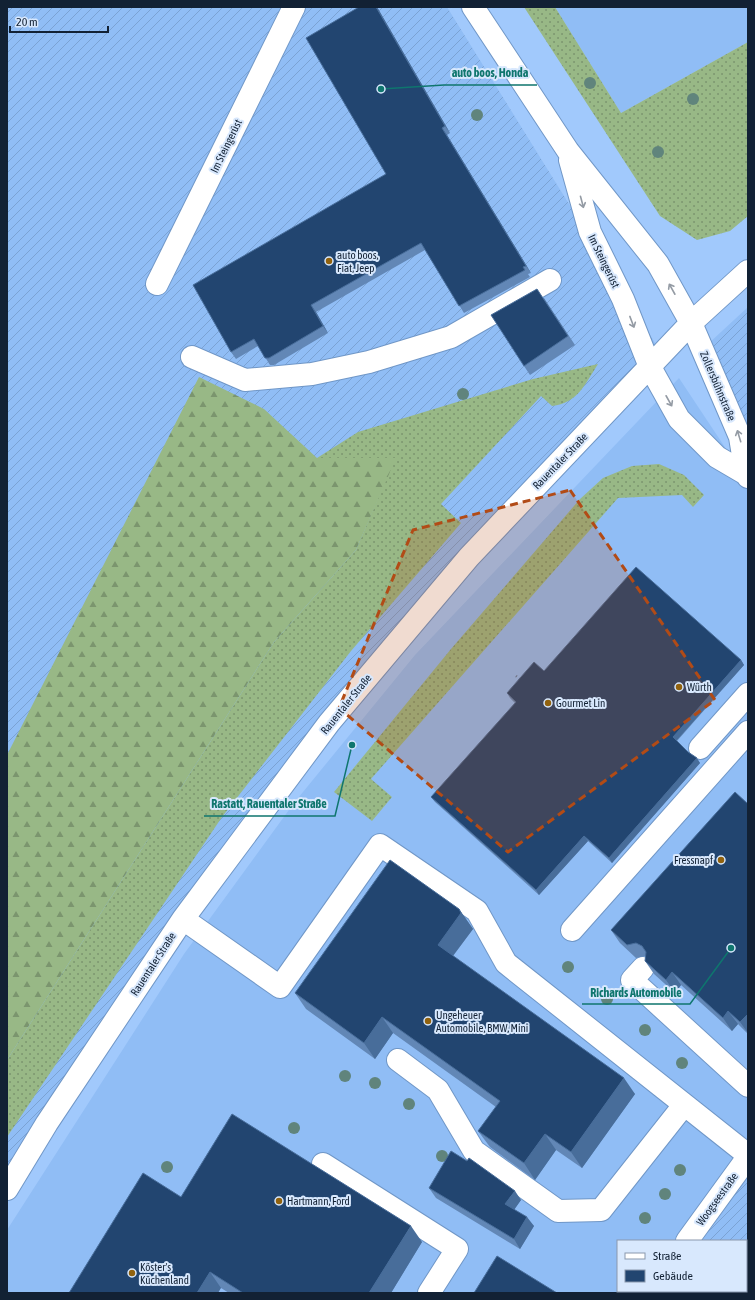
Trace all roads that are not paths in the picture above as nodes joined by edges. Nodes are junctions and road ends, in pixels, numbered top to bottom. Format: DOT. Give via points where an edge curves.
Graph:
graph roads {
  1 [pos="294,7"];
  2 [pos="473,7"];
  3 [pos="568,151"];
  4 [pos="748,271"];
  5 [pos="550,280"];
  6 [pos="157,284"];
  7 [pos="691,323"];
  8 [pos="192,357"];
  9 [pos="650,367"];
  10 [pos="747,474"];
  11 [pos="748,694"];
  12 [pos="748,732"];
  13 [pos="700,748"];
  14 [pos="183,919"];
  15 [pos="572,930"];
  16 [pos="643,968"];
  17 [pos="398,1060"];
  18 [pos="748,1086"];
  19 [pos="684,1105"];
  20 [pos="748,1156"];
  21 [pos="323,1164"];
  22 [pos="7,1189"];
  23 [pos="688,1240"];
  24 [pos="429,1293"];
  1 -- 6 [label="street, Im Steingerüst"];
  2 -- 3 [label="street, Im Steingerüst"];
  7 -- 3 [label="street, Im Steingerüst, one-way" via="658,264"];
  3 -- 9 [label="street, Im Steingerüst, one-way" via="590,232 623,299"];
  4 -- 7 [label="street, Rauentaler Straße"];
  5 -- 8 [label="street" via="451,337 369,362 319,373 245,380"];
  7 -- 9 [label="street, Rauentaler Straße"];
  10 -- 7 [label="street, Zollersbühnstraße, one-way" via="740,437"];
  9 -- 10 [label="street, Zollersbühnstraße, one-way" via="679,419 717,457"];
  9 -- 14 [label="street, Rauentaler Straße" via="459,569 328,724"];
  11 -- 13 [label="street"];
  12 -- 15 [label="street"];
  14 -- 19 [label="street" via="280,987 380,845 477,911 506,963"];
  14 -- 22 [label="street, Rauentaler Straße" via="47,1123"];
  16 -- 18 [label="street" via="632,980"];
  17 -- 19 [label="street" via="438,1090 474,1151 558,1211 601,1210"];
  19 -- 20 [label="street"];
  20 -- 23 [label="street, Woogseestraße"];
  21 -- 24 [label="street" via="457,1249"];
}
